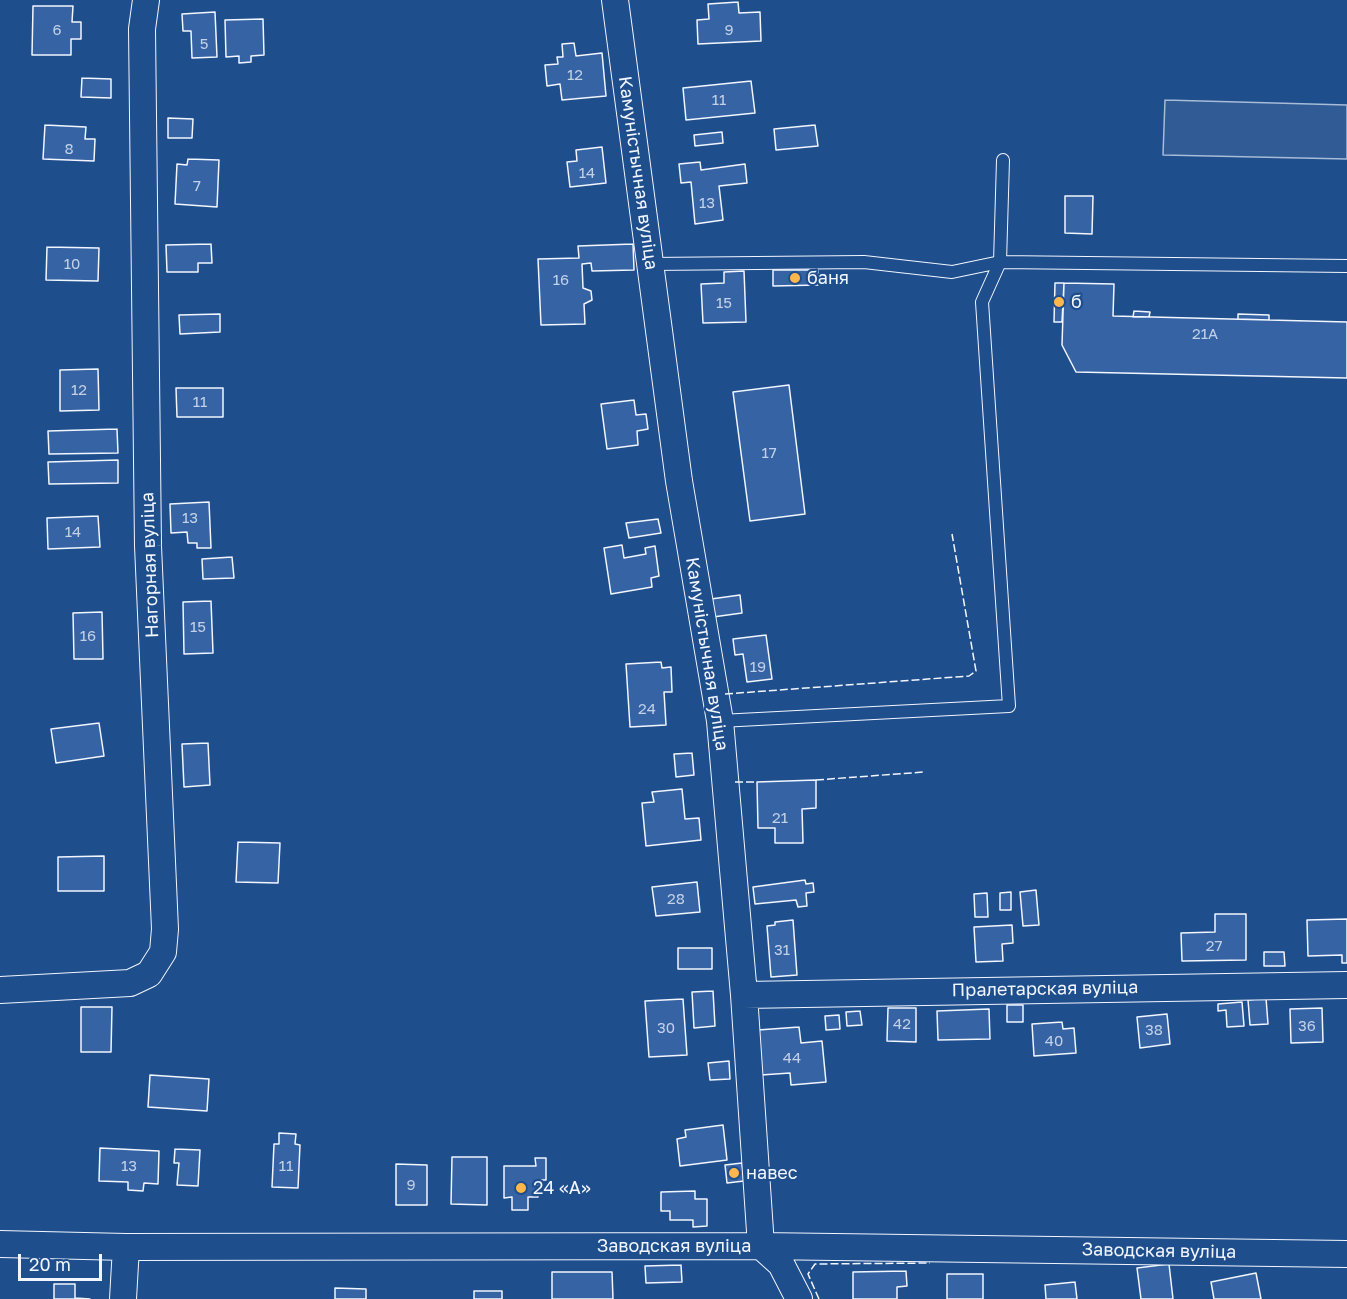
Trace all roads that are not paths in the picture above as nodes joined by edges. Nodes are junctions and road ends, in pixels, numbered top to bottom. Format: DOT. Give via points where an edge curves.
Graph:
graph roads {
  1 [pos="146,0"];
  2 [pos="615,0"];
  3 [pos="1003,160"];
  4 [pos="1000,262"];
  5 [pos="650,264"];
  6 [pos="1347,266"];
  7 [pos="720,721"];
  8 [pos="1347,985"];
  9 [pos="0,990"];
  10 [pos="744,995"];
  11 [pos="0,1244"];
  12 [pos="761,1246"];
  13 [pos="126,1247"];
  14 [pos="1347,1254"];
  15 [pos="123,1299"];
  16 [pos="799,1299"];
  1 -- 9 [label="street, Нагорная вуліца" via="142,29 148,546 163,952 149,974 130,983"];
  2 -- 5 [label="street, Камуністычная вуліца"];
  3 -- 4 [label="lane"];
  4 -- 5 [label="lane" via="952,272 864,262"];
  4 -- 6 [label="lane"];
  4 -- 7 [label="lane" via="982,302 1009,706"];
  5 -- 7 [label="street, Камуністычная вуліца" via="679,481"];
  7 -- 10 [label="street, Камуністычная вуліца"];
  8 -- 10 [label="street, Пралетарская вуліца"];
  10 -- 12 [label="street, Камуністычная вуліца"];
  11 -- 13 [label="street, Заводская вуліца"];
  12 -- 13 [label="street, Заводская вуліца"];
  12 -- 14 [label="street, Заводская вуліца"];
  12 -- 16 [label="street" via="781,1264"];
  13 -- 15 [label="street"];
}
